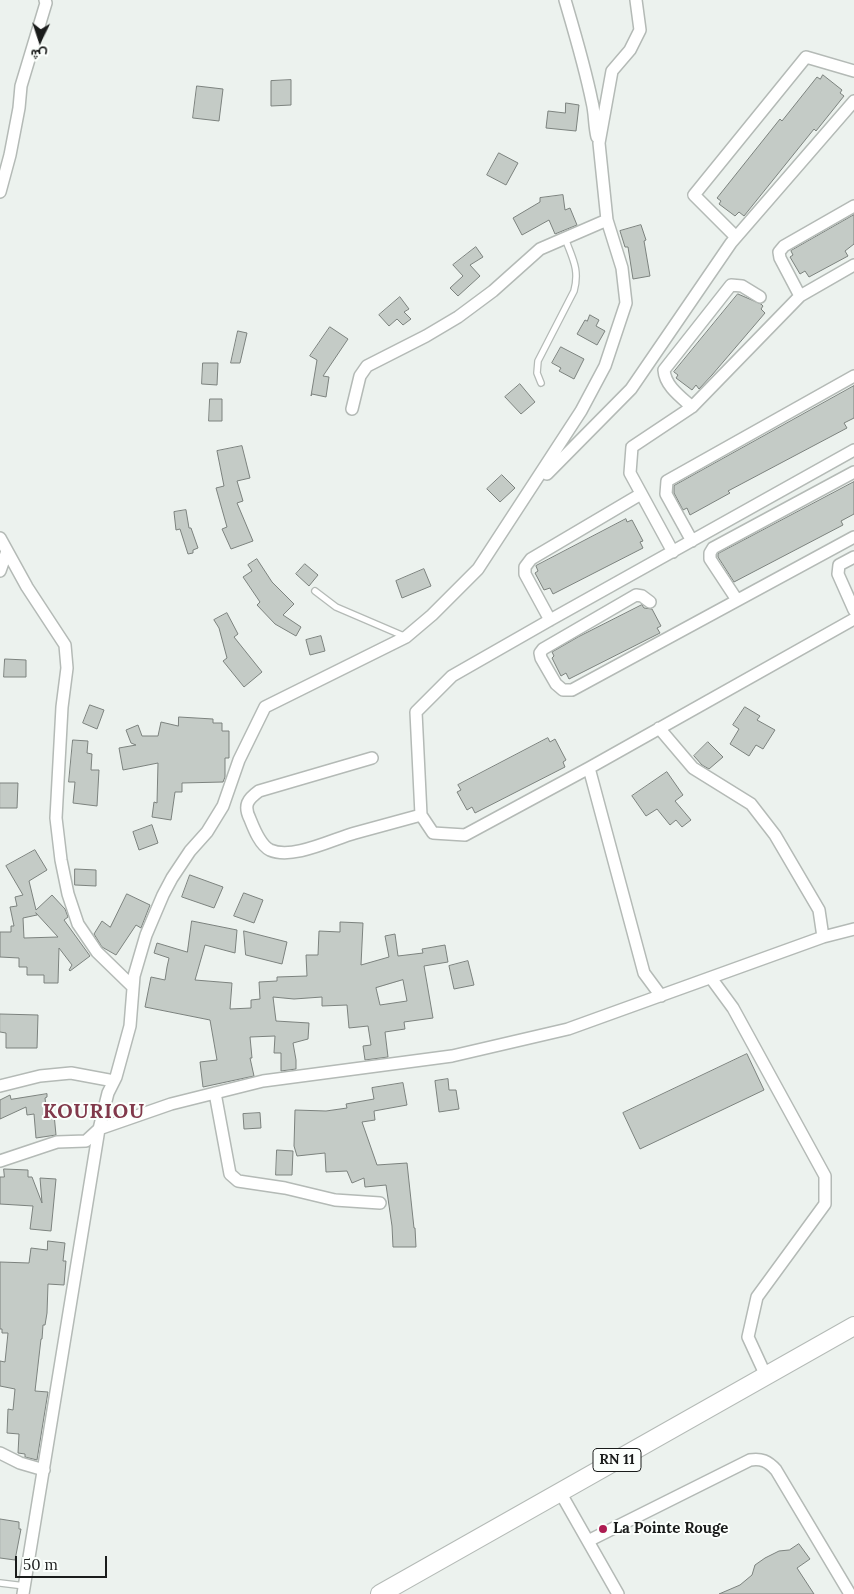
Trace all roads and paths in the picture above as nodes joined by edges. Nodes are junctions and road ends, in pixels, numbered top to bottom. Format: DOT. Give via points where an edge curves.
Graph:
graph roads {
  1 [pos="45,0"];
  2 [pos="565,0"];
  3 [pos="636,0"];
  4 [pos="854,71"];
  5 [pos="854,101"];
  6 [pos="599,143"];
  7 [pos="0,192"];
  8 [pos="854,206"];
  9 [pos="607,220"];
  10 [pos="736,237"];
  11 [pos="566,238"];
  12 [pos="854,265"];
  13 [pos="800,296"];
  14 [pos="760,297"];
  15 [pos="854,376"];
  16 [pos="541,383"];
  17 [pos="692,407"];
  18 [pos="352,409"];
  19 [pos="854,450"];
  20 [pos="854,472"];
  21 [pos="530,492"];
  22 [pos="641,494"];
  23 [pos="0,538"];
  24 [pos="854,538"];
  25 [pos="692,541"];
  26 [pos="7,551"];
  27 [pos="672,552"];
  28 [pos="854,557"];
  29 [pos="0,571"];
  30 [pos="315,591"];
  31 [pos="737,600"];
  32 [pos="650,602"];
  33 [pos="854,610"];
  34 [pos="854,619"];
  35 [pos="550,620"];
  36 [pos="406,637"];
  37 [pos="659,728"];
  38 [pos="372,758"];
  39 [pos="589,768"];
  40 [pos="421,815"];
  41 [pos="854,929"];
  42 [pos="823,938"];
  43 [pos="710,978"];
  44 [pos="134,987"];
  45 [pos="661,996"];
  46 [pos="114,1081"];
  47 [pos="0,1086"];
  48 [pos="215,1093"];
  49 [pos="100,1129"];
  50 [pos="0,1161"];
  51 [pos="380,1203"];
  52 [pos="854,1326"];
  53 [pos="766,1376"];
  54 [pos="0,1453"];
  55 [pos="44,1470"];
  56 [pos="560,1492"];
  57 [pos="588,1540"];
  58 [pos="0,1583"];
  59 [pos="24,1590"];
  60 [pos="380,1594"];
  61 [pos="618,1594"];
  62 [pos="850,1594"];
  1 -- 7 [label="street" via="21,86 10,155"];
  2 -- 6 [label="street" via="583,62"];
  3 -- 6 [label="street" via="640,30 630,50 612,72"];
  4 -- 10 [label="street" via="806,57 694,195"];
  5 -- 10 [label="street"];
  6 -- 9 [label="street"];
  8 -- 13 [label="street" via="784,246 779,252"];
  9 -- 11 [label="street"];
  9 -- 21 [label="street" via="622,268 626,303 605,366"];
  10 -- 21 [label="street" via="631,389"];
  11 -- 16 [label="lane" via="577,279 538,361 537,373"];
  11 -- 18 [label="street" via="540,249 458,317 367,366 360,376"];
  12 -- 13 [label="street"];
  13 -- 17 [label="street"];
  14 -- 17 [label="street" via="742,286 731,285 664,370 667,384"];
  15 -- 25 [label="street" via="667,481 666,494"];
  17 -- 22 [label="street" via="632,447 630,473"];
  19 -- 25 [label="street"];
  20 -- 31 [label="street" via="713,548 710,560"];
  21 -- 36 [label="street" via="478,569"];
  22 -- 27 [label="street"];
  22 -- 35 [label="street" via="531,559 525,567 525,574"];
  23 -- 26 [label="street"];
  24 -- 31 [label="street"];
  25 -- 27 [label="street"];
  26 -- 29 [label="street"];
  26 -- 44 [label="street" via="64,645 67,668 56,818 68,894 78,924 97,952"];
  27 -- 35 [label="street"];
  28 -- 33 [label="street" via="839,565 838,574"];
  30 -- 36 [label="lane" via="336,608"];
  31 -- 32 [label="street" via="572,690 563,690 556,684 541,658 543,649 636,596"];
  34 -- 37 [label="street"];
  35 -- 40 [label="street" via="452,676 416,712"];
  36 -- 44 [label="street" via="265,707 223,806 163,895 137,963"];
  37 -- 39 [label="street"];
  37 -- 42 [label="street" via="693,768 751,804 775,835 819,910"];
  38 -- 40 [label="street" via="259,790 248,800 246,810 258,837 269,850 283,852 313,848"];
  39 -- 40 [label="street" via="466,835 433,833"];
  39 -- 45 [label="street" via="644,973"];
  41 -- 42 [label="street"];
  42 -- 43 [label="street"];
  43 -- 45 [label="street"];
  43 -- 53 [label="street" via="733,1008 825,1176 826,1204 757,1297 748,1337"];
  44 -- 46 [label="street" via="130,1026"];
  45 -- 48 [label="street" via="568,1029 452,1056 263,1081"];
  46 -- 47 [label="street" via="71,1072"];
  46 -- 49 [label="street"];
  48 -- 49 [label="street" via="171,1104"];
  48 -- 51 [label="street" via="230,1174 238,1181 335,1200"];
  49 -- 50 [label="street" via="86,1141 58,1142"];
  49 -- 55 [label="street"];
  52 -- 53 [label="main road, RN 11"];
  53 -- 56 [label="main road, RN 11"];
  54 -- 55 [label="street"];
  55 -- 59 [label="street"];
  56 -- 57 [label="street"];
  56 -- 60 [label="main road, RN 11"];
  57 -- 61 [label="street"];
  57 -- 62 [label="street" via="750,1460 762,1459 776,1470"];
  58 -- 59 [label="lane"];
}
